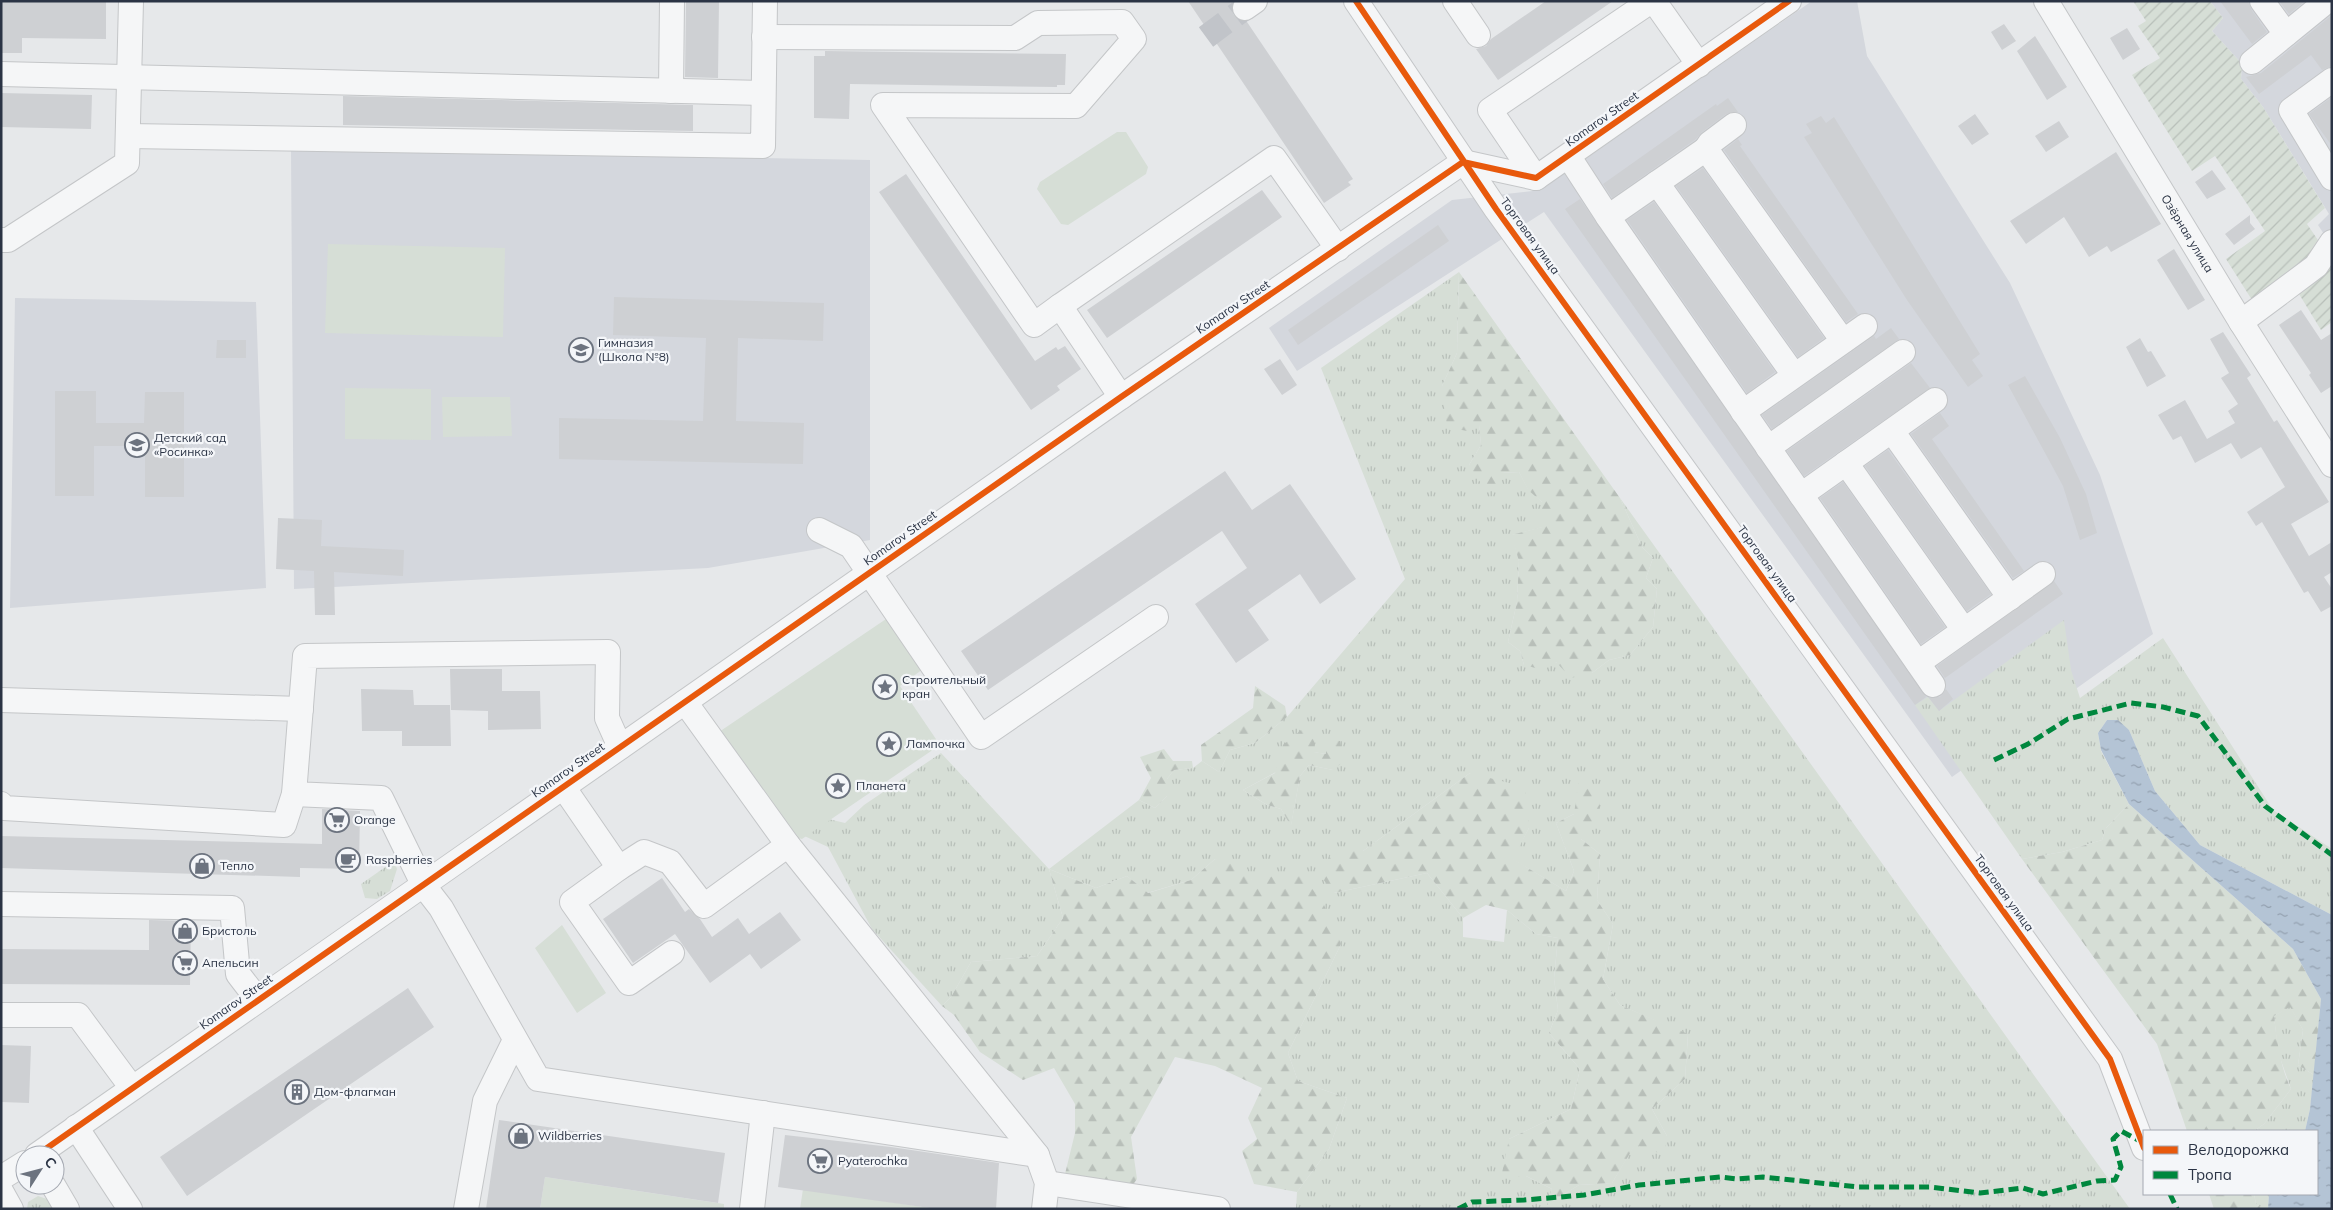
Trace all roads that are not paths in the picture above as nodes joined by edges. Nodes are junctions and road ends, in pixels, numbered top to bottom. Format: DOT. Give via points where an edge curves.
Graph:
graph roads {
  1 [pos="131,1"];
  2 [pos="672,1"];
  3 [pos="765,1"];
  4 [pos="1356,1"];
  5 [pos="1455,1"];
  6 [pos="1652,1"];
  7 [pos="1789,1"];
  8 [pos="2046,1"];
  9 [pos="2262,1"];
  10 [pos="2327,1"];
  11 [pos="2286,34"];
  12 [pos="1478,35"];
  13 [pos="764,37"];
  14 [pos="2252,62"];
  15 [pos="1699,65"];
  16 [pos="1,74"];
  17 [pos="129,77"];
  18 [pos="2332,80"];
  19 [pos="671,91"];
  20 [pos="763,93"];
  21 [pos="1734,125"];
  22 [pos="128,136"];
  23 [pos="1706,149"];
  24 [pos="2326,152"];
  25 [pos="1569,156"];
  26 [pos="1463,162"];
  27 [pos="1536,178"];
  28 [pos="2332,178"];
  29 [pos="1657,183"];
  30 [pos="1608,217"];
  31 [pos="1,240"];
  32 [pos="2332,242"];
  33 [pos="1338,249"];
  34 [pos="1060,306"];
  35 [pos="2241,322"];
  36 [pos="1865,326"];
  37 [pos="1843,341"];
  38 [pos="1903,352"];
  39 [pos="1794,375"];
  40 [pos="1122,397"];
  41 [pos="1935,400"];
  42 [pos="1743,412"];
  43 [pos="1892,431"];
  44 [pos="1768,448"];
  45 [pos="1846,463"];
  46 [pos="2332,465"];
  47 [pos="1801,495"];
  48 [pos="819,530"];
  49 [pos="869,574"];
  50 [pos="2044,574"];
  51 [pos="2010,598"];
  52 [pos="1156,616"];
  53 [pos="1964,630"];
  54 [pos="1918,663"];
  55 [pos="1933,685"];
  56 [pos="1,700"];
  57 [pos="685,702"];
  58 [pos="302,709"];
  59 [pos="620,747"];
  60 [pos="564,788"];
  61 [pos="294,794"];
  62 [pos="1,804"];
  63 [pos="788,845"];
  64 [pos="619,868"];
  65 [pos="424,886"];
  66 [pos="1,904"];
  67 [pos="672,953"];
  68 [pos="258,1000"];
  69 [pos="1,1015"];
  70 [pos="515,1040"];
  71 [pos="132,1088"];
  72 [pos="764,1114"];
  73 [pos="76,1127"];
  74 [pos="51,1145"];
  75 [pos="2143,1145"];
  76 [pos="1037,1155"];
  77 [pos="15,1169"];
  78 [pos="1,1178"];
  79 [pos="1047,1183"];
  80 [pos="1,1191"];
  81 [pos="59,1195"];
  82 [pos="11,1209"];
  83 [pos="67,1209"];
  84 [pos="130,1209"];
  85 [pos="466,1209"];
  86 [pos="752,1209"];
  87 [pos="1044,1209"];
  88 [pos="1218,1209"];
  1 -- 17 [label="street"];
  2 -- 19 [label="street"];
  3 -- 13 [label="street"];
  4 -- 26 [label="street, Торговая улица"];
  5 -- 12 [label="street"];
  6 -- 15 [label="street"];
  6 -- 27 [label="street" via="1490,110"];
  7 -- 15 [label="street, Komarov Street"];
  8 -- 35 [label="street, Озёрная улица"];
  9 -- 11 [label="street"];
  10 -- 11 [label="street"];
  11 -- 14 [label="street"];
  13 -- 20 [label="street"];
  13 -- 34 [label="street" via="1015,38 1038,23 1122,22 1134,40 1076,106 883,105 1034,325"];
  15 -- 25 [label="street, Komarov Street"];
  16 -- 17 [label="street"];
  17 -- 19 [label="street"];
  17 -- 22 [label="street"];
  18 -- 24 [label="street" via="2291,110"];
  19 -- 20 [label="street"];
  20 -- 22 [label="street" via="763,146"];
  21 -- 23 [label="street"];
  22 -- 31 [label="street" via="127,162 8,240"];
  23 -- 29 [label="street"];
  23 -- 37 [label="street"];
  24 -- 28 [label="street"];
  25 -- 27 [label="street, Komarov Street"];
  25 -- 30 [label="street"];
  26 -- 27 [label="street"];
  26 -- 33 [label="street, Komarov Street"];
  26 -- 75 [label="street, Торговая улица" via="2110,1059"];
  29 -- 30 [label="street"];
  29 -- 39 [label="street"];
  30 -- 42 [label="street"];
  32 -- 35 [label="street" via="2316,266"];
  33 -- 34 [label="street" via="1274,158"];
  33 -- 40 [label="street, Komarov Street"];
  34 -- 40 [label="street"];
  35 -- 46 [label="street, Озёрная улица"];
  36 -- 37 [label="street"];
  37 -- 39 [label="street"];
  38 -- 44 [label="street"];
  39 -- 42 [label="street"];
  40 -- 49 [label="street, Komarov Street"];
  41 -- 43 [label="street"];
  42 -- 44 [label="street"];
  43 -- 45 [label="street"];
  43 -- 51 [label="street"];
  44 -- 47 [label="street"];
  45 -- 47 [label="street"];
  45 -- 53 [label="street"];
  47 -- 54 [label="street"];
  48 -- 49 [label="street" via="851,546"];
  49 -- 52 [label="street" via="981,736"];
  49 -- 57 [label="street, Komarov Street"];
  50 -- 51 [label="street"];
  51 -- 53 [label="street"];
  53 -- 54 [label="street"];
  54 -- 55 [label="street"];
  56 -- 58 [label="street"];
  57 -- 59 [label="street, Komarov Street"];
  57 -- 63 [label="street"];
  58 -- 59 [label="street" via="305,656 608,652 607,718"];
  58 -- 61 [label="street"];
  59 -- 60 [label="street, Komarov Street"];
  60 -- 64 [label="street"];
  60 -- 65 [label="street, Komarov Street"];
  61 -- 62 [label="street" via="284,825 4,808"];
  61 -- 65 [label="street" via="381,798"];
  63 -- 64 [label="street" via="704,906 670,862 644,852"];
  63 -- 76 [label="street"];
  64 -- 67 [label="street" via="572,902 628,983"];
  65 -- 68 [label="street, Komarov Street"];
  65 -- 70 [label="street" via="441,908"];
  66 -- 68 [label="street" via="232,908 238,974"];
  68 -- 71 [label="street, Komarov Street"];
  69 -- 71 [label="street" via="78,1016"];
  70 -- 72 [label="street" via="538,1079"];
  70 -- 85 [label="street" via="485,1101"];
  71 -- 73 [label="street, Komarov Street"];
  72 -- 76 [label="street"];
  72 -- 86 [label="street"];
  73 -- 74 [label="street, Komarov Street"];
  73 -- 84 [label="street"];
  76 -- 79 [label="street"];
  77 -- 78 [label="street"];
  79 -- 87 [label="street"];
  79 -- 88 [label="street"];
  80 -- 82 [label="street"];
  81 -- 83 [label="street"];
}
